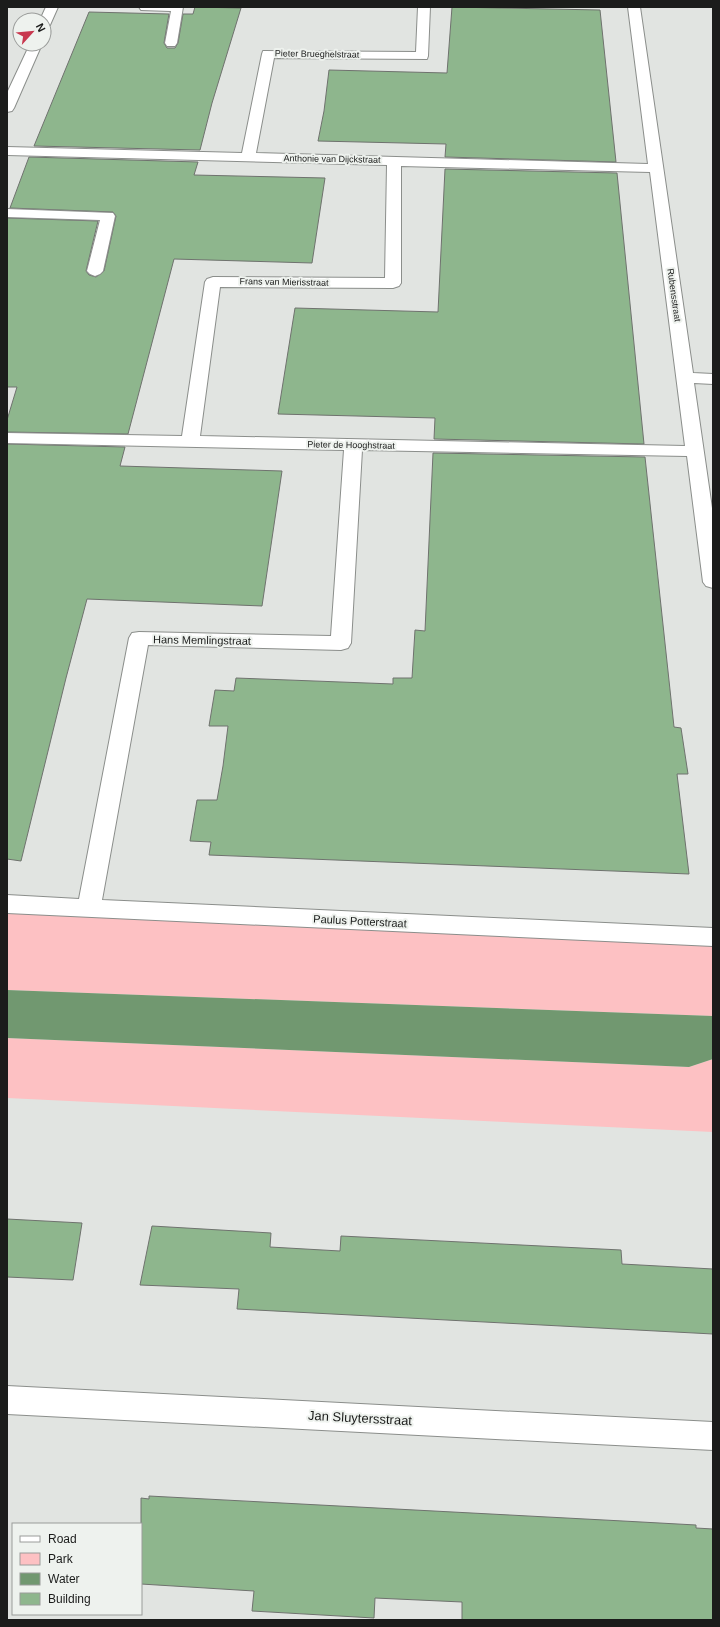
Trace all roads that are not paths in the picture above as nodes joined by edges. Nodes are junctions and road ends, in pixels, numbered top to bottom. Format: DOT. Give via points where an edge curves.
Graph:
graph roads {
  1 [pos="145,7"];
  2 [pos="424,7"];
  3 [pos="634,7"];
  4 [pos="171,43"];
  5 [pos="30,52"];
  6 [pos="7,108"];
  7 [pos="7,151"];
  8 [pos="248,157"];
  9 [pos="394,161"];
  10 [pos="656,168"];
  11 [pos="7,213"];
  12 [pos="95,271"];
  13 [pos="685,378"];
  14 [pos="713,379"];
  15 [pos="7,438"];
  16 [pos="190,442"];
  17 [pos="353,445"];
  18 [pos="695,451"];
  19 [pos="713,582"];
  20 [pos="7,904"];
  21 [pos="89,908"];
  22 [pos="713,937"];
  23 [pos="7,1400"];
  24 [pos="713,1436"];
  1 -- 4 [label="street" via="178,8"];
  2 -- 8 [label="street, Pieter Brueghelstraat" via="422,56 268,54"];
  3 -- 10 [label="street, Rubensstraat"];
  5 -- 6 [label="street" via="18,70"];
  7 -- 8 [label="street, Anthonie van Dijckstraat"];
  8 -- 9 [label="street, Anthonie van Dijckstraat"];
  9 -- 10 [label="street, Anthonie van Dijckstraat"];
  9 -- 16 [label="street, Frans van Mierisstraat" via="393,283 213,282"];
  10 -- 13 [label="street, Rubensstraat"];
  11 -- 12 [label="street" via="108,216"];
  13 -- 14 [label="street"];
  13 -- 18 [label="street, Rubensstraat"];
  15 -- 16 [label="street, Pieter de Hooghstraat"];
  16 -- 17 [label="street, Pieter de Hooghstraat"];
  17 -- 18 [label="street, Pieter de Hooghstraat"];
  17 -- 21 [label="street, Hans Memlingstraat" via="341,643 139,638"];
  18 -- 19 [label="street, Rubensstraat"];
  20 -- 21 [label="street, Paulus Potterstraat"];
  21 -- 22 [label="street, Paulus Potterstraat"];
  23 -- 24 [label="street, Jan Sluytersstraat"];
}
